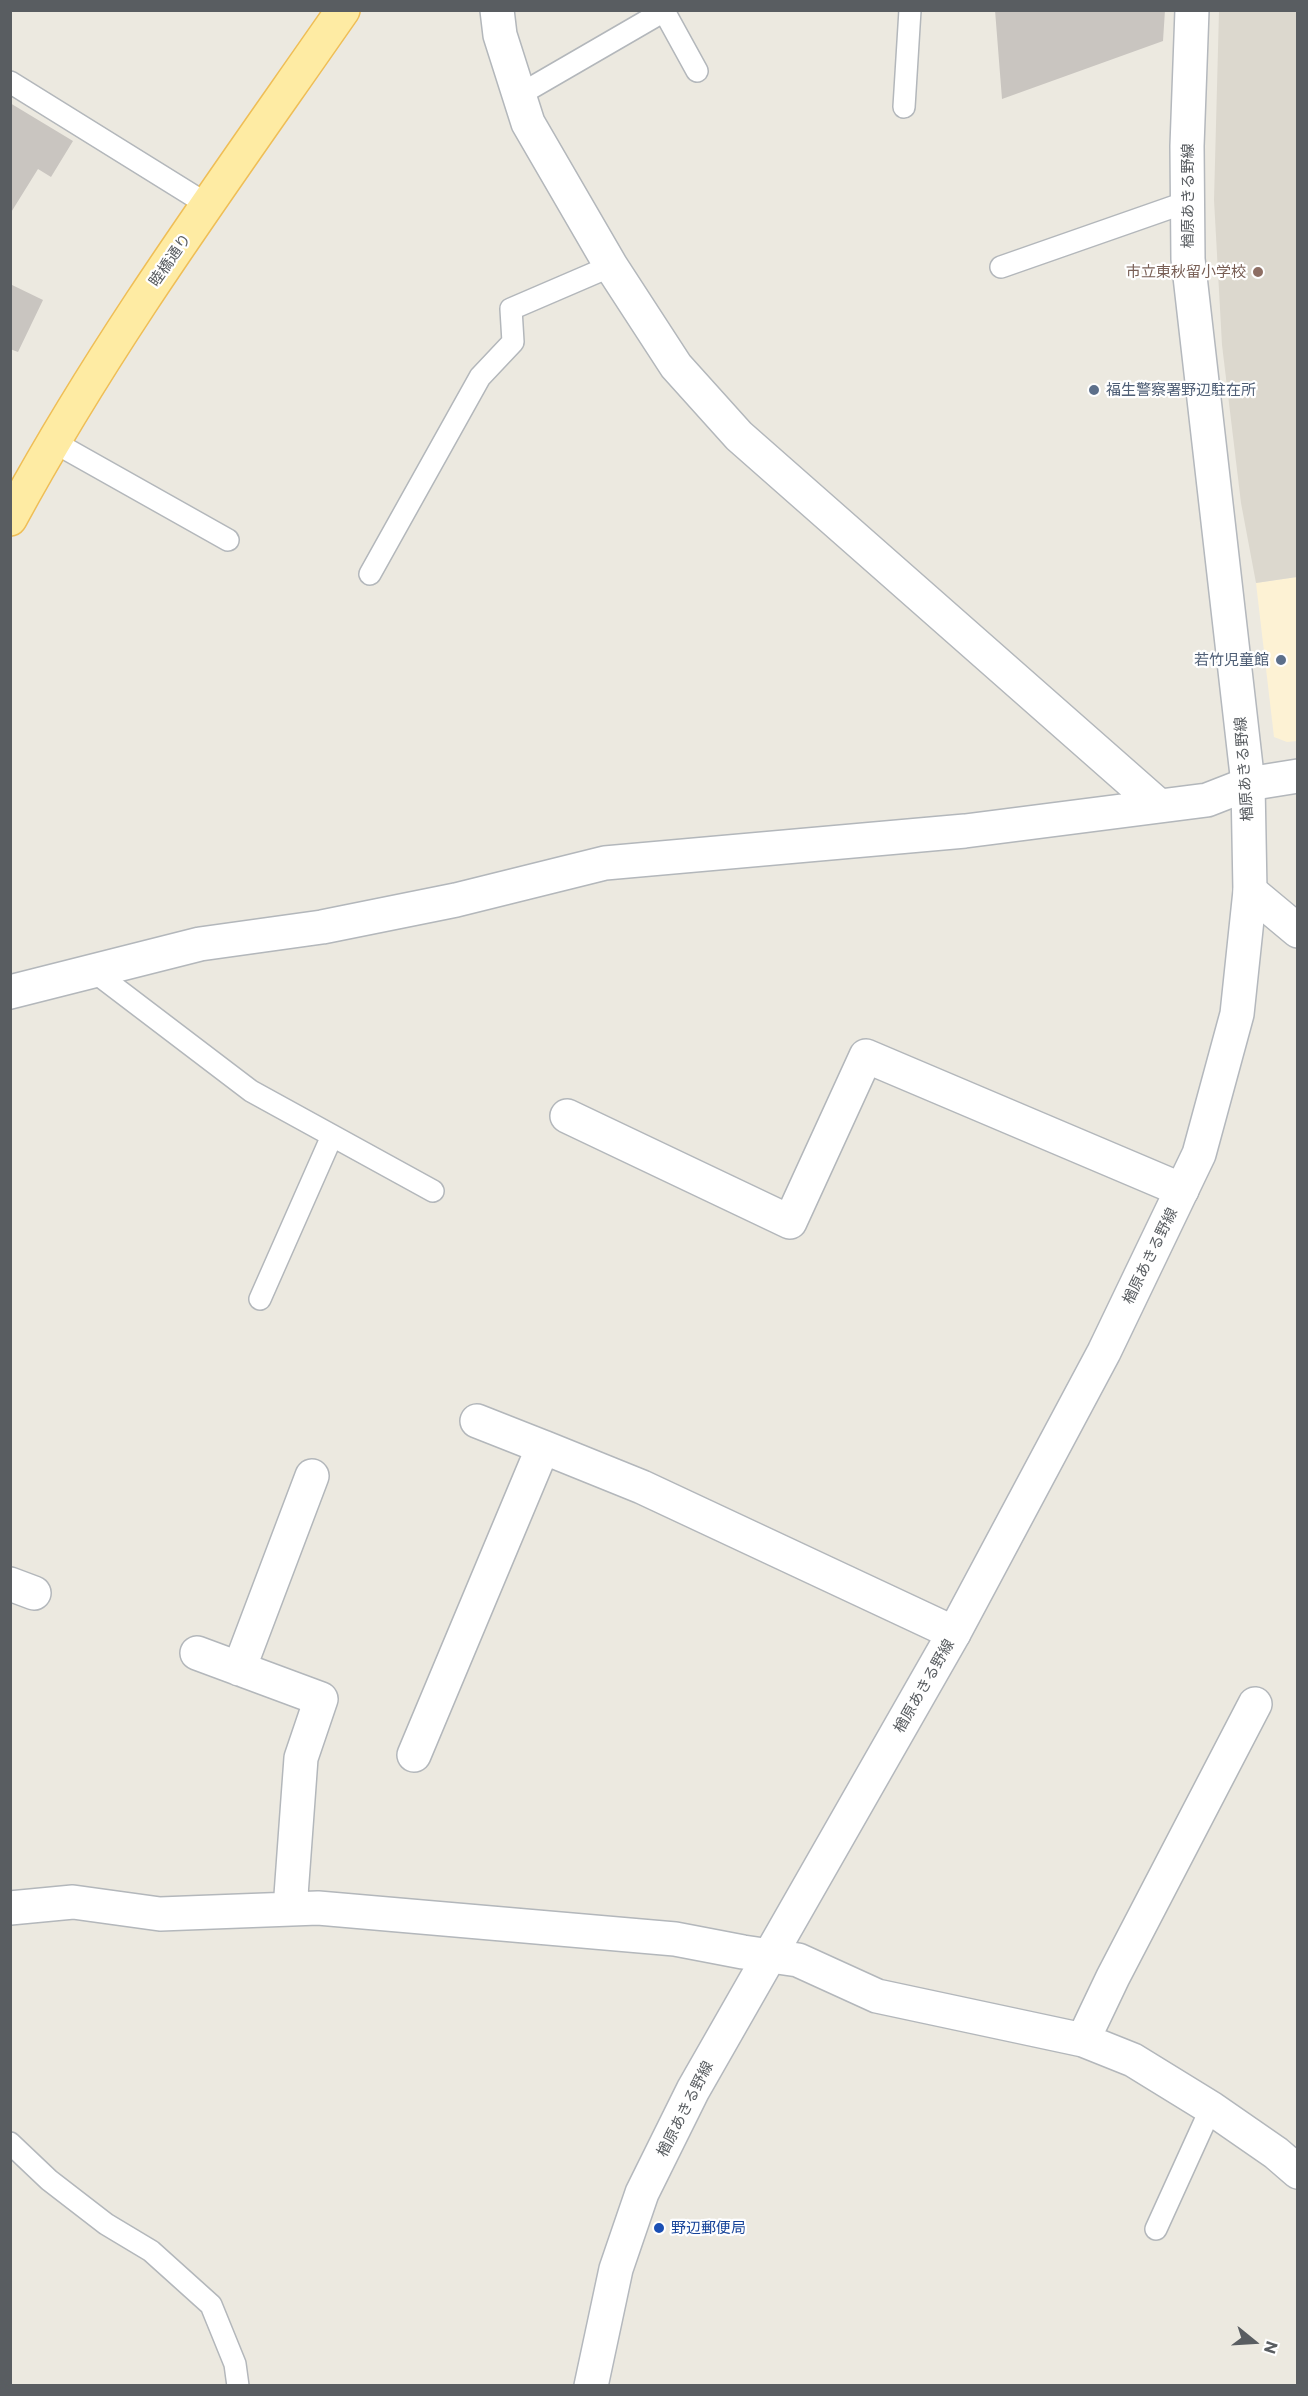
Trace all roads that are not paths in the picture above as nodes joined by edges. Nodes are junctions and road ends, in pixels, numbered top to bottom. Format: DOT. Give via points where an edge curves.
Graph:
graph roads {
  1 [pos="343,10"];
  2 [pos="497,10"];
  3 [pos="910,10"];
  4 [pos="1191,10"];
  5 [pos="697,71"];
  6 [pos="10,82"];
  7 [pos="519,95"];
  8 [pos="904,107"];
  9 [pos="1187,202"];
  10 [pos="208,205"];
  11 [pos="611,267"];
  12 [pos="1001,267"];
  13 [pos="52,441"];
  14 [pos="10,519"];
  15 [pos="228,540"];
  16 [pos="370,574"];
  17 [pos="1298,776"];
  18 [pos="1248,784"];
  19 [pos="1158,805"];
  20 [pos="1250,891"];
  21 [pos="1298,931"];
  22 [pos="92,970"];
  23 [pos="10,992"];
  24 [pos="567,1116"];
  25 [pos="332,1136"];
  26 [pos="1182,1190"];
  27 [pos="433,1191"];
  28 [pos="260,1299"];
  29 [pos="477,1421"];
  30 [pos="543,1447"];
  31 [pos="312,1476"];
  32 [pos="954,1633"];
  33 [pos="197,1653"];
  34 [pos="239,1669"];
  35 [pos="1255,1704"];
  36 [pos="414,1755"];
  37 [pos="10,1908"];
  38 [pos="290,1909"];
  39 [pos="769,1956"];
  40 [pos="1083,2040"];
  41 [pos="1211,2108"];
  42 [pos="10,2143"];
  43 [pos="1298,2172"];
  44 [pos="1156,2229"];
  45 [pos="237,2385"];
  46 [pos="591,2385"];
  1 -- 10 [label="main road, 睦橋通り"];
  2 -- 7 [label="street" via="500,35"];
  3 -- 8 [label="lane"];
  4 -- 9 [label="street, 楢原あきる野線"];
  5 -- 7 [label="lane" via="664,11"];
  6 -- 10 [label="lane"];
  7 -- 11 [label="street" via="528,123"];
  9 -- 12 [label="lane"];
  9 -- 18 [label="street, 楢原あきる野線" via="1188,259"];
  10 -- 13 [label="main road, 睦橋通り" via="136,308"];
  11 -- 16 [label="lane" via="511,309 513,342 480,377"];
  11 -- 19 [label="street" via="676,366 739,436"];
  13 -- 14 [label="main road, 睦橋通り"];
  13 -- 15 [label="lane"];
  17 -- 18 [label="street"];
  18 -- 19 [label="street" via="1207,800"];
  18 -- 20 [label="street, 楢原あきる野線"];
  19 -- 22 [label="street" via="964,831 605,863 456,900 322,927 200,944"];
  20 -- 21 [label="street"];
  20 -- 26 [label="street, 楢原あきる野線" via="1238,1014 1199,1154"];
  22 -- 23 [label="street"];
  22 -- 25 [label="lane" via="251,1091"];
  24 -- 26 [label="street" via="790,1222 866,1056"];
  25 -- 27 [label="lane"];
  25 -- 28 [label="lane"];
  26 -- 32 [label="street, 楢原あきる野線" via="1104,1352"];
  29 -- 30 [label="street"];
  30 -- 32 [label="street" via="642,1487"];
  30 -- 36 [label="street"];
  31 -- 34 [label="street"];
  32 -- 39 [label="street, 楢原あきる野線"];
  33 -- 34 [label="street"];
  34 -- 38 [label="street" via="321,1699 301,1758"];
  35 -- 40 [label="street"];
  37 -- 38 [label="street" via="73,1902 160,1914"];
  38 -- 39 [label="street" via="409,1915 663,1938"];
  39 -- 40 [label="street" via="798,1960 878,1996"];
  39 -- 46 [label="street, 楢原あきる野線" via="693,2090 642,2193 616,2269"];
  40 -- 41 [label="street" via="1133,2060"];
  41 -- 43 [label="street" via="1276,2152"];
  41 -- 44 [label="lane"];
  42 -- 45 [label="lane" via="49,2180 106,2224 151,2251 212,2305 235,2364"];
}
